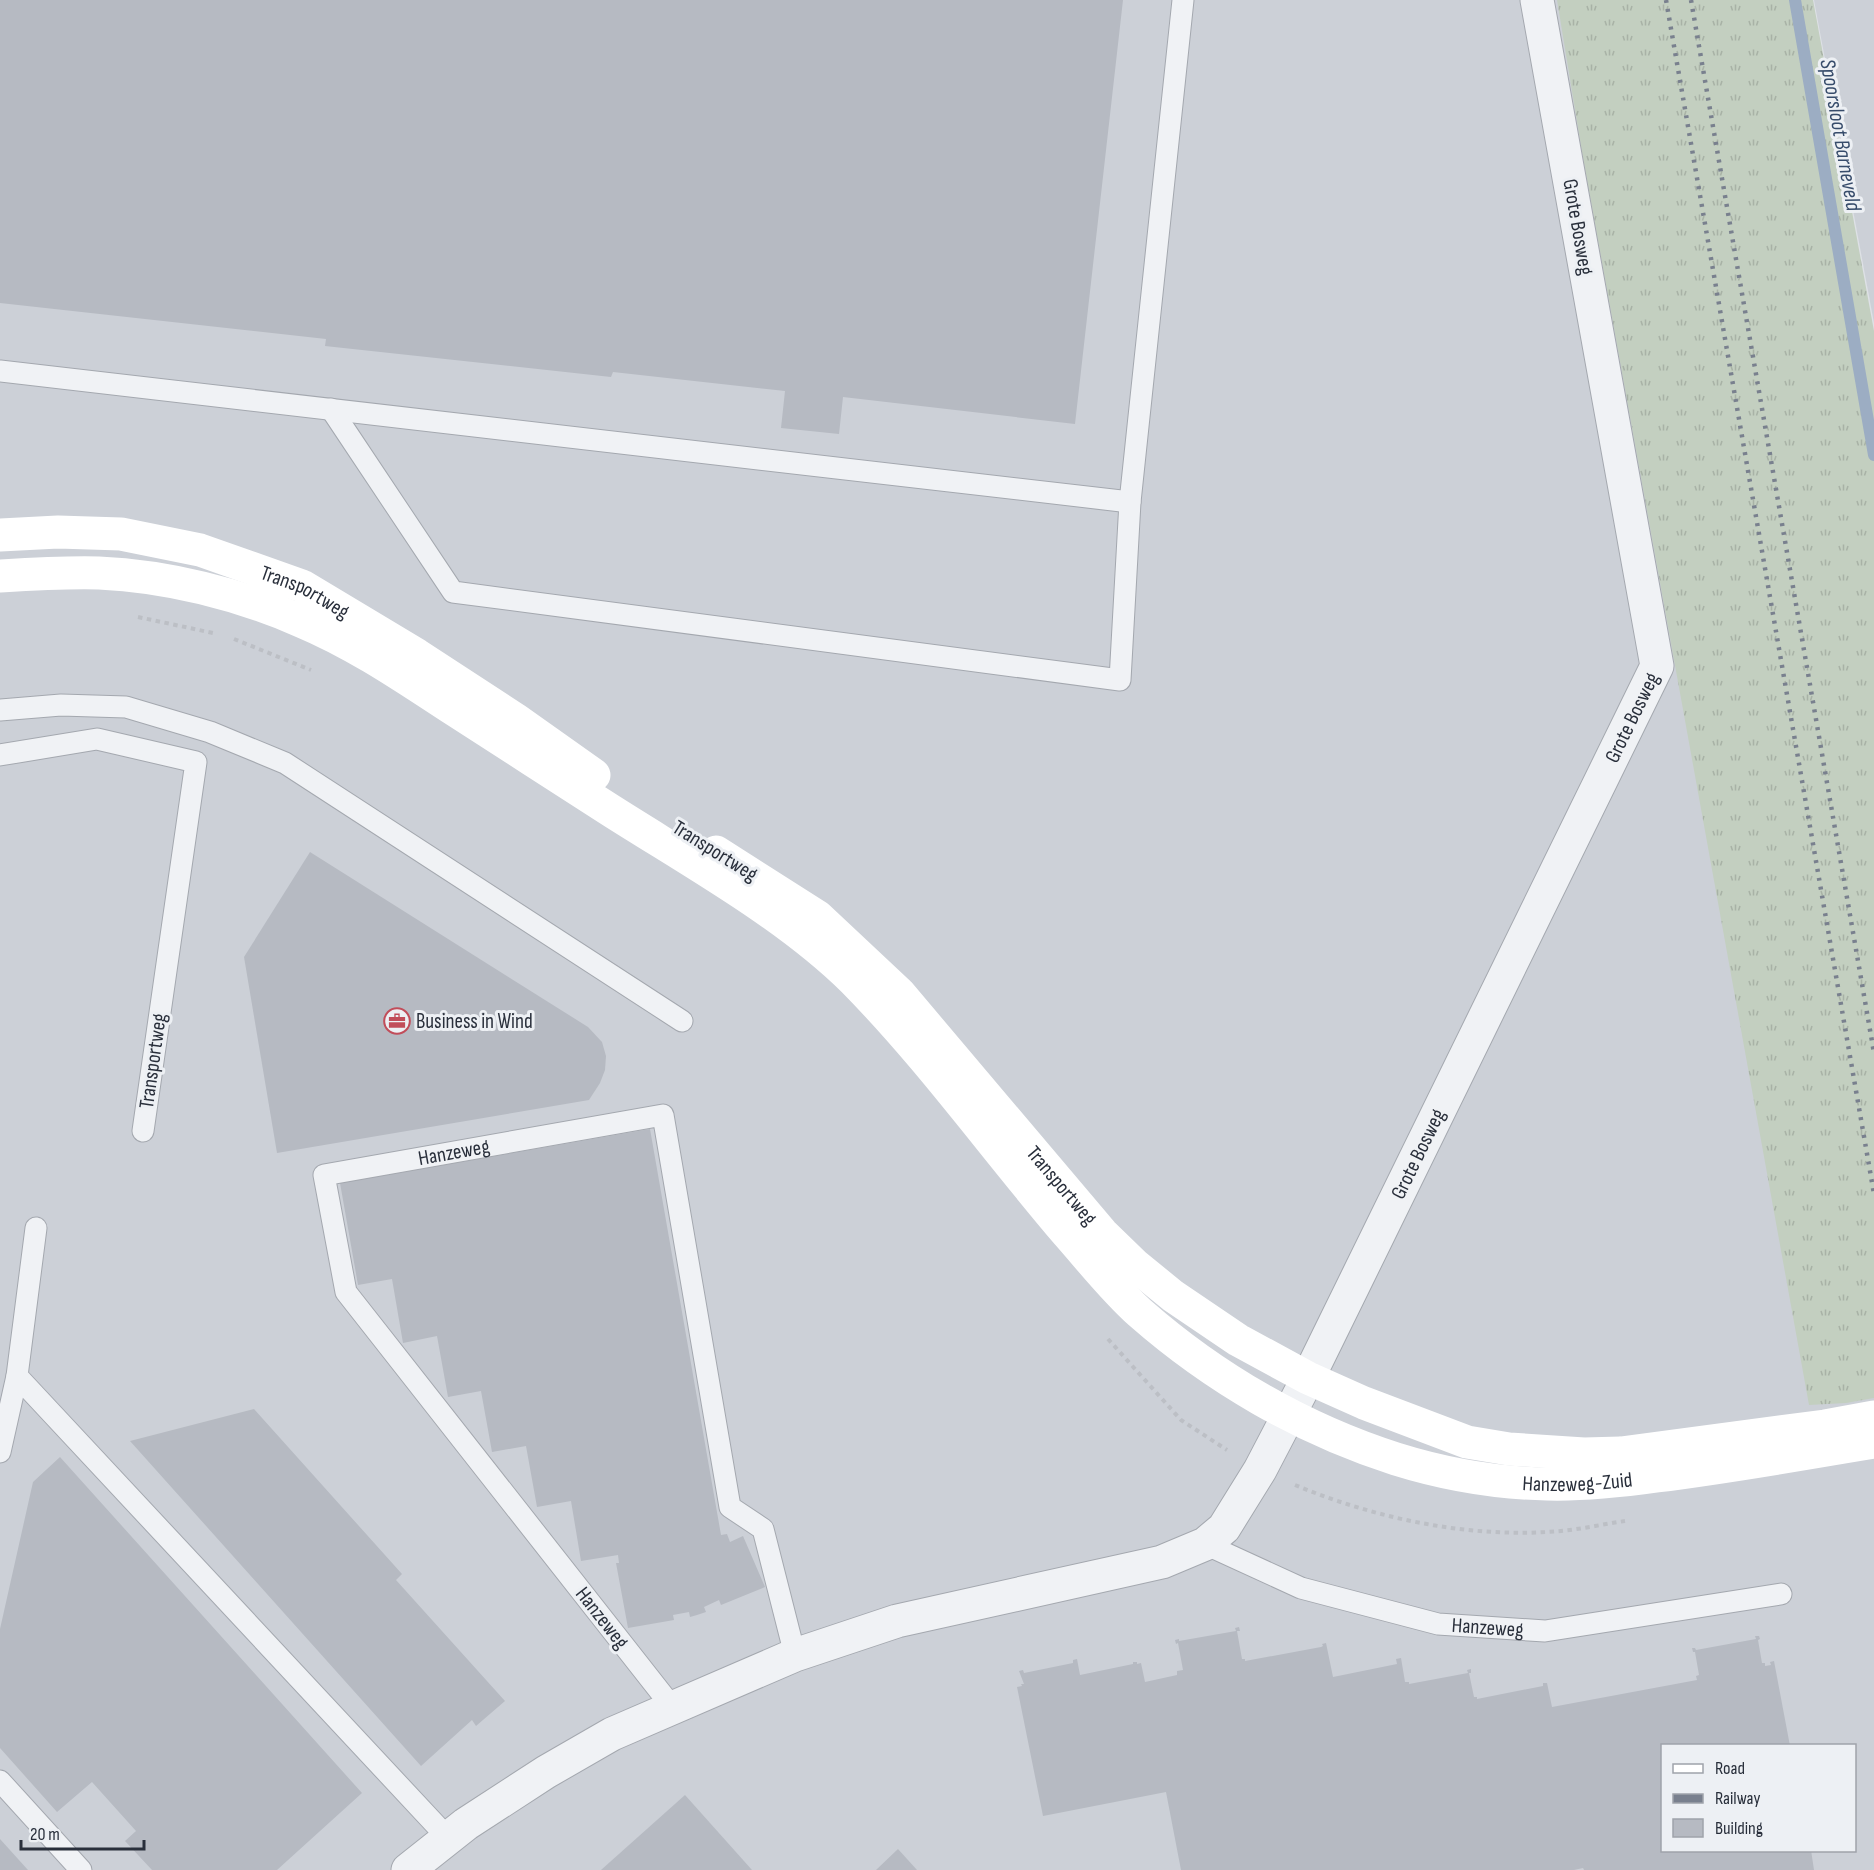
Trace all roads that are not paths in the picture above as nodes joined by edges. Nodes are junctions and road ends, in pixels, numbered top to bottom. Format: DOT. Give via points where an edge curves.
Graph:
graph roads {
  1 [pos="1183,0"];
  2 [pos="1537,0"];
  3 [pos="0,371"];
  4 [pos="331,409"];
  5 [pos="1130,502"];
  6 [pos="0,535"];
  7 [pos="0,576"];
  8 [pos="0,710"];
  9 [pos="0,755"];
  10 [pos="682,1021"];
  11 [pos="143,1131"];
  12 [pos="36,1228"];
  13 [pos="17,1376"];
  14 [pos="1308,1378"];
  15 [pos="1290,1415"];
  16 [pos="1874,1417"];
  17 [pos="1874,1442"];
  18 [pos="0,1452"];
  19 [pos="1205,1544"];
  20 [pos="1780,1594"];
  21 [pos="795,1655"];
  22 [pos="673,1708"];
  23 [pos="0,1781"];
  24 [pos="448,1838"];
  25 [pos="81,1870"];
  26 [pos="408,1870"];
  1 -- 5 [label="lane"];
  2 -- 14 [label="street, Grote Bosweg" via="1657,666"];
  3 -- 4 [label="lane"];
  4 -- 5 [label="lane"];
  4 -- 5 [label="lane" via="453,592 1120,680"];
  6 -- 14 [label="street, Transportweg" via="121,534 200,550 302,586 427,661 618,791 818,917 899,993 1095,1225 1134,1265 1238,1340"];
  7 -- 15 [label="street, Transportweg" via="101,573 153,579 256,604 303,621 371,655 762,908 851,979 913,1046 1042,1204 1136,1310 1191,1354"];
  8 -- 10 [label="lane" via="62,705 126,707 210,732 285,763"];
  9 -- 11 [label="lane, Transportweg" via="97,739 196,762"];
  12 -- 13 [label="lane"];
  13 -- 18 [label="lane"];
  13 -- 24 [label="lane"];
  14 -- 15 [label="street"];
  14 -- 16 [label="street, Hanzeweg-Zuid" via="1467,1442 1531,1451 1621,1453"];
  15 -- 17 [label="street, Hanzeweg-Zuid" via="1400,1460 1497,1481 1547,1485 1704,1470"];
  15 -- 19 [label="street" via="1224,1528"];
  19 -- 20 [label="lane, Hanzeweg" via="1301,1588 1438,1624 1545,1631"];
  19 -- 21 [label="street" via="1162,1562 897,1621"];
  21 -- 22 [label="street"];
  21 -- 22 [label="lane, Hanzeweg" via="764,1529 730,1507 663,1115 324,1175 346,1292"];
  22 -- 24 [label="street" via="612,1734 546,1772"];
  23 -- 25 [label="lane"];
  24 -- 26 [label="street"];
}
